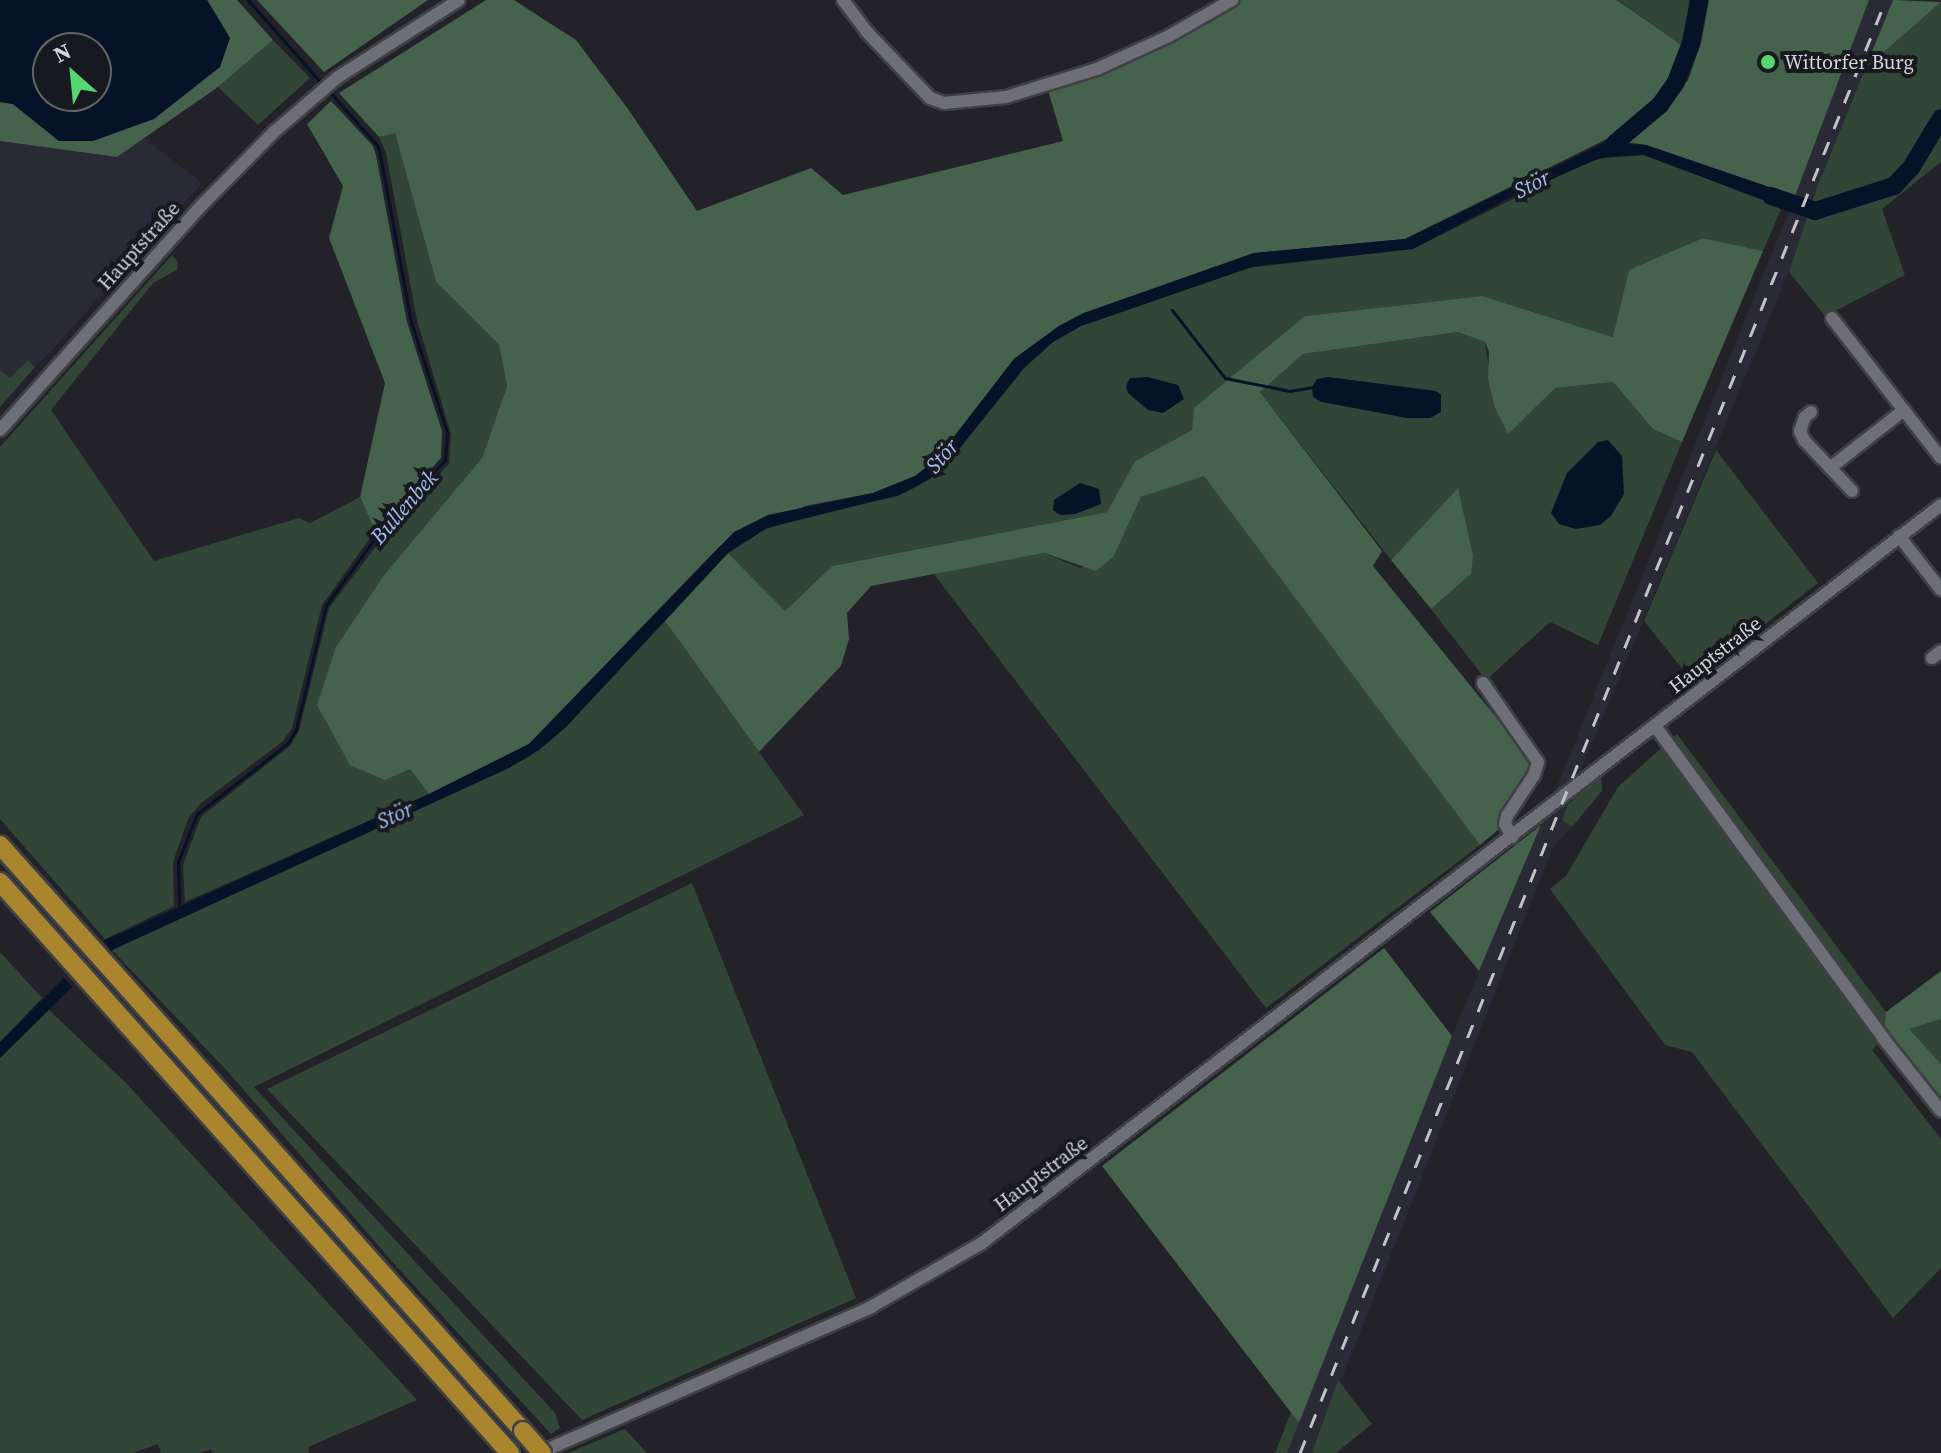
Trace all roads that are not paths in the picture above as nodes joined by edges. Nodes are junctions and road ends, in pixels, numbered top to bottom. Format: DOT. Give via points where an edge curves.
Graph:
graph roads {
  1 [pos="459,0"];
  2 [pos="843,0"];
  3 [pos="1232,0"];
  4 [pos="1832,318"];
  5 [pos="1904,410"];
  6 [pos="1811,412"];
  7 [pos="0,430"];
  8 [pos="1941,458"];
  9 [pos="1830,468"];
  10 [pos="1852,491"];
  11 [pos="1941,505"];
  12 [pos="1899,536"];
  13 [pos="1941,590"];
  14 [pos="1483,683"];
  15 [pos="1655,726"];
  16 [pos="1512,837"];
  17 [pos="0,845"];
  18 [pos="0,882"];
  19 [pos="1941,1111"];
  20 [pos="505,1448"];
  21 [pos="541,1453"];
  1 -- 7 [label="street, Hauptstraße" via="314,95 201,206"];
  2 -- 3 [label="street" via="930,98 944,103 1006,97 1097,69"];
  4 -- 5 [label="street"];
  5 -- 8 [label="street"];
  5 -- 9 [label="street"];
  6 -- 9 [label="street" via="1800,431"];
  9 -- 10 [label="street"];
  11 -- 12 [label="street, Hauptstraße"];
  12 -- 13 [label="street"];
  12 -- 15 [label="street, Hauptstraße"];
  14 -- 16 [label="street" via="1538,762 1507,816"];
  15 -- 16 [label="street, Hauptstraße"];
  15 -- 19 [label="street"];
  16 -- 21 [label="street, Hauptstraße" via="1018,1218 950,1263 871,1307"];
  17 -- 21 [label="highway, bridge"];
  18 -- 20 [label="highway"];
}
